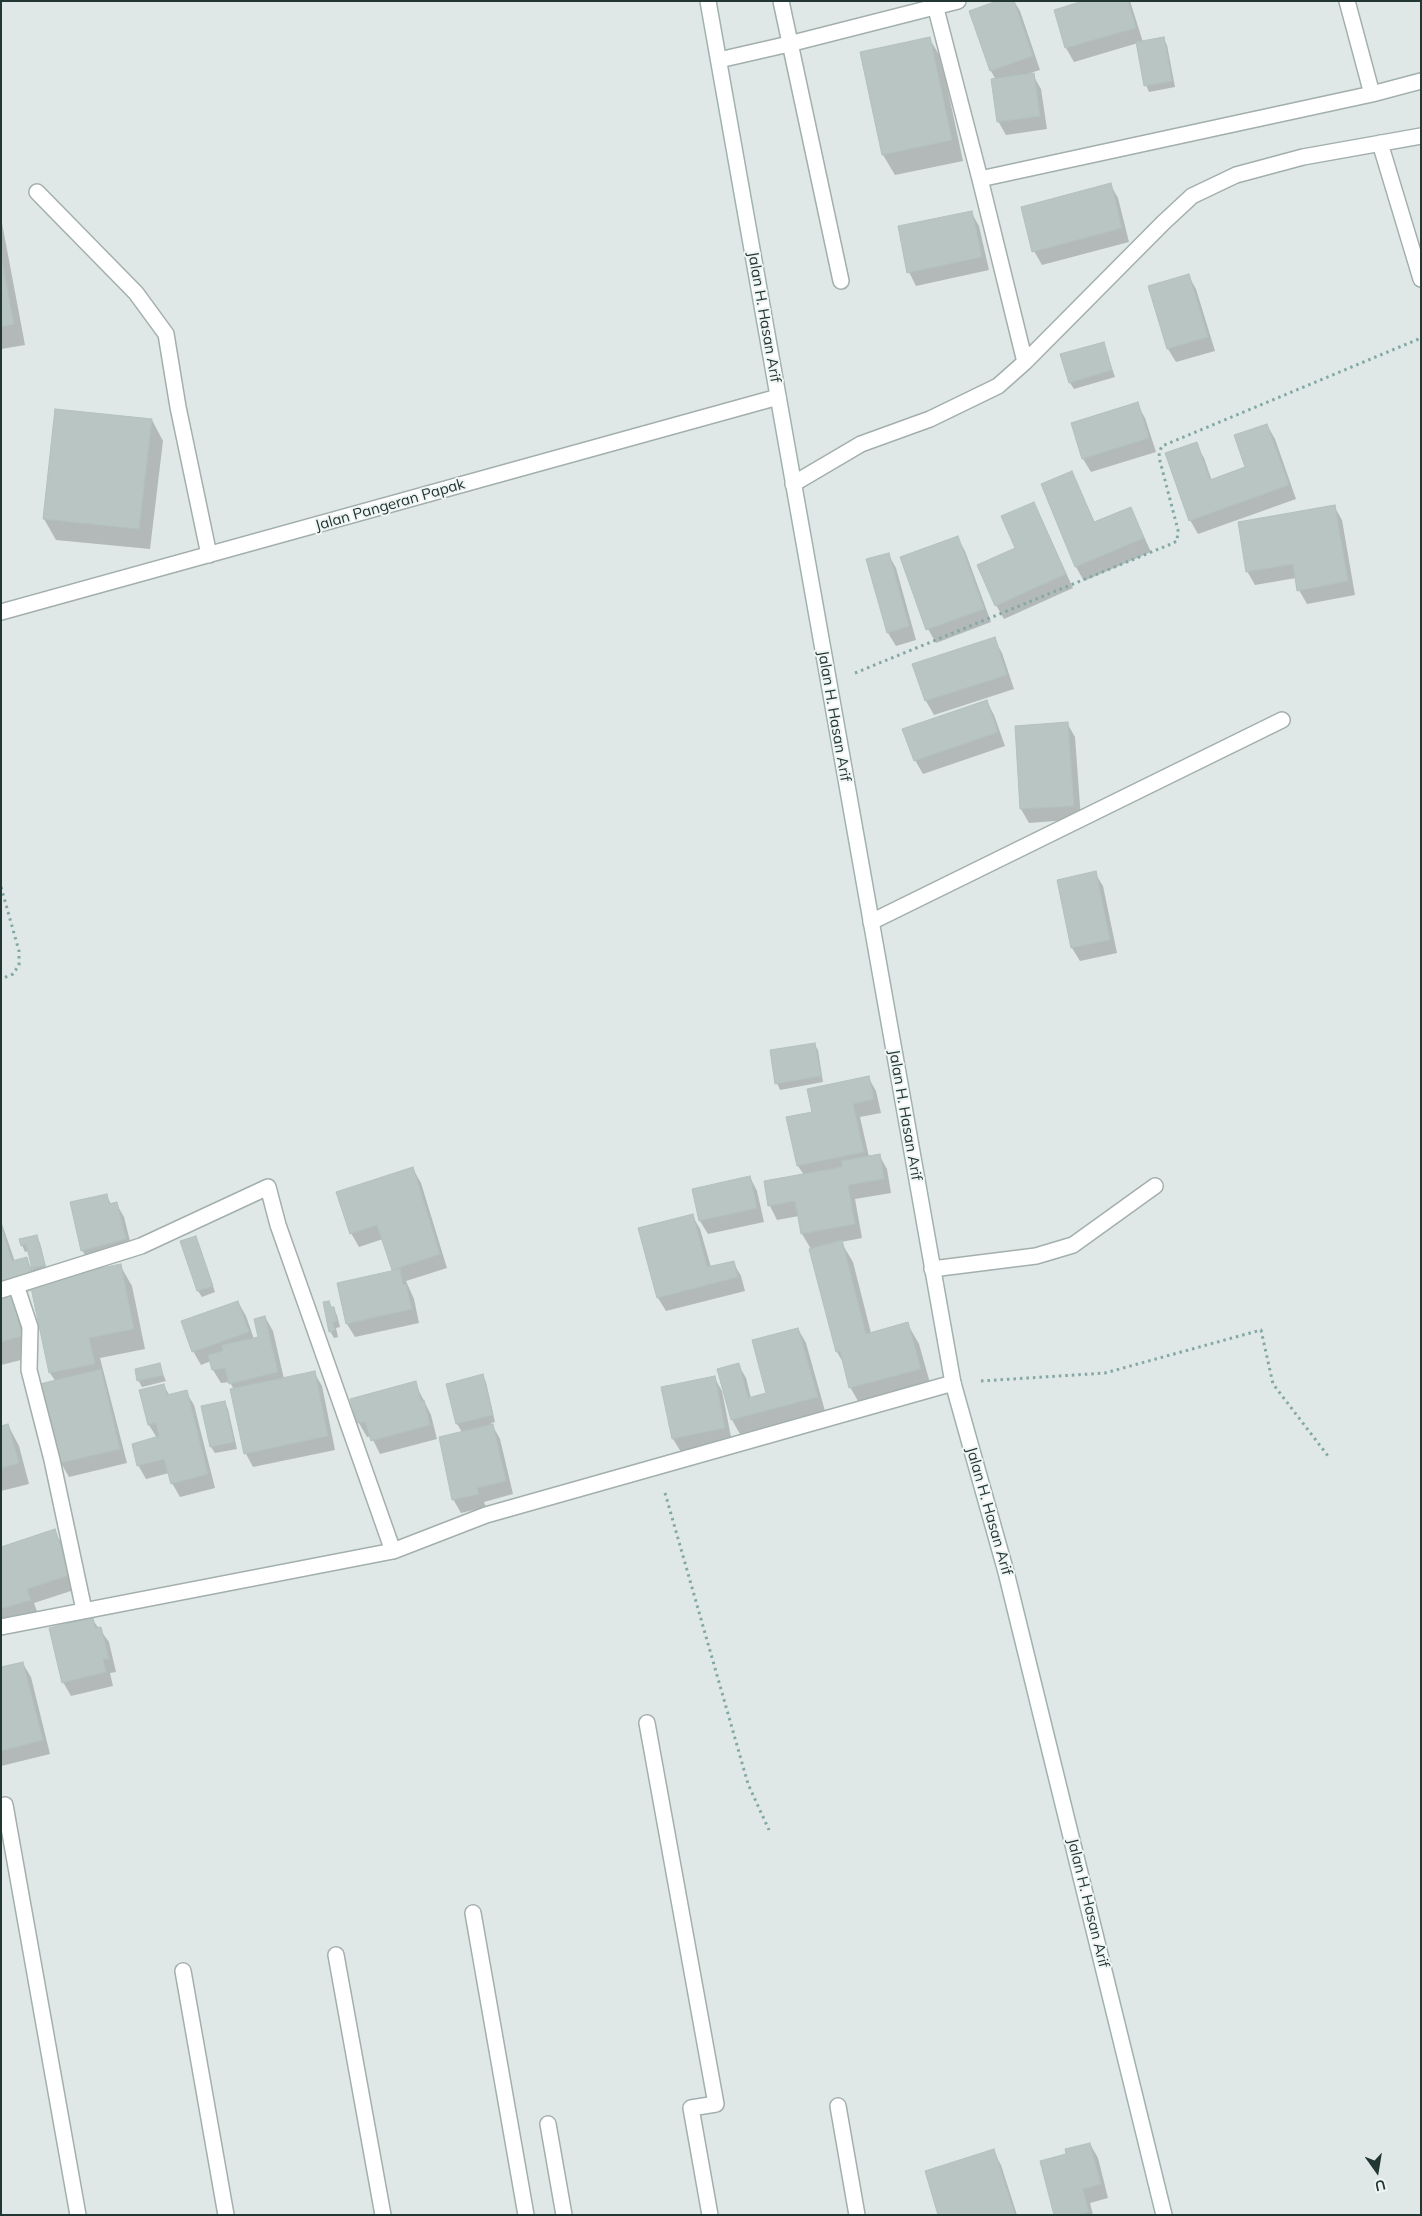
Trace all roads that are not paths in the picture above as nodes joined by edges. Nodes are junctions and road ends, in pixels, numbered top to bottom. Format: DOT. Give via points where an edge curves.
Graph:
graph roads {
  1 [pos="708,1"];
  2 [pos="781,1"];
  3 [pos="958,1"];
  4 [pos="1347,1"];
  5 [pos="934,4"];
  6 [pos="789,44"];
  7 [pos="718,60"];
  8 [pos="1421,81"];
  9 [pos="1372,94"];
  10 [pos="1421,136"];
  11 [pos="1380,143"];
  12 [pos="980,179"];
  13 [pos="37,192"];
  14 [pos="1421,279"];
  15 [pos="841,281"];
  16 [pos="1025,362"];
  17 [pos="778,397"];
  18 [pos="793,484"];
  19 [pos="209,555"];
  20 [pos="1,612"];
  21 [pos="1282,720"];
  22 [pos="871,922"];
  23 [pos="1155,1186"];
  24 [pos="932,1269"];
  25 [pos="16,1285"];
  26 [pos="1,1290"];
  27 [pos="953,1383"];
  28 [pos="393,1550"];
  29 [pos="84,1610"];
  30 [pos="1,1627"];
  31 [pos="647,1723"];
  32 [pos="5,1805"];
  33 [pos="472,1913"];
  34 [pos="336,1955"];
  35 [pos="183,1971"];
  36 [pos="838,2106"];
  37 [pos="548,2124"];
  38 [pos="78,2215"];
  39 [pos="226,2215"];
  40 [pos="383,2215"];
  41 [pos="526,2215"];
  42 [pos="564,2215"];
  43 [pos="710,2215"];
  44 [pos="857,2215"];
  45 [pos="1164,2215"];
  1 -- 7 [label="street, Jalan H. Hasan Arif"];
  2 -- 6 [label="street"];
  3 -- 5 [label="street"];
  4 -- 9 [label="street"];
  5 -- 6 [label="street"];
  5 -- 12 [label="street"];
  6 -- 7 [label="street"];
  6 -- 15 [label="street"];
  7 -- 17 [label="street, Jalan H. Hasan Arif"];
  8 -- 9 [label="street"];
  9 -- 12 [label="street"];
  10 -- 11 [label="street"];
  11 -- 14 [label="street"];
  11 -- 16 [label="street" via="1303,157 1236,175 1192,196"];
  12 -- 16 [label="street"];
  13 -- 19 [label="street" via="136,293 166,334"];
  16 -- 18 [label="street" via="998,386 930,419 861,444"];
  17 -- 18 [label="street, Jalan H. Hasan Arif"];
  17 -- 19 [label="street, Jalan Pangeran Papak"];
  18 -- 22 [label="street, Jalan H. Hasan Arif"];
  19 -- 20 [label="street, Jalan Pangeran Papak"];
  21 -- 22 [label="street"];
  22 -- 24 [label="street, Jalan H. Hasan Arif"];
  23 -- 24 [label="street" via="1072,1245 1036,1256"];
  24 -- 27 [label="street, Jalan H. Hasan Arif"];
  25 -- 26 [label="street"];
  25 -- 28 [label="street" via="141,1246 268,1187 278,1225"];
  25 -- 29 [label="street" via="30,1327 29,1370"];
  27 -- 28 [label="street" via="486,1515"];
  27 -- 45 [label="street, Jalan H. Hasan Arif" via="1006,1572"];
  28 -- 29 [label="street"];
  29 -- 30 [label="street"];
  31 -- 43 [label="street" via="716,2104 691,2108"];
  32 -- 38 [label="street"];
  33 -- 41 [label="street"];
  34 -- 40 [label="street"];
  35 -- 39 [label="street"];
  36 -- 44 [label="street"];
  37 -- 42 [label="street"];
}
